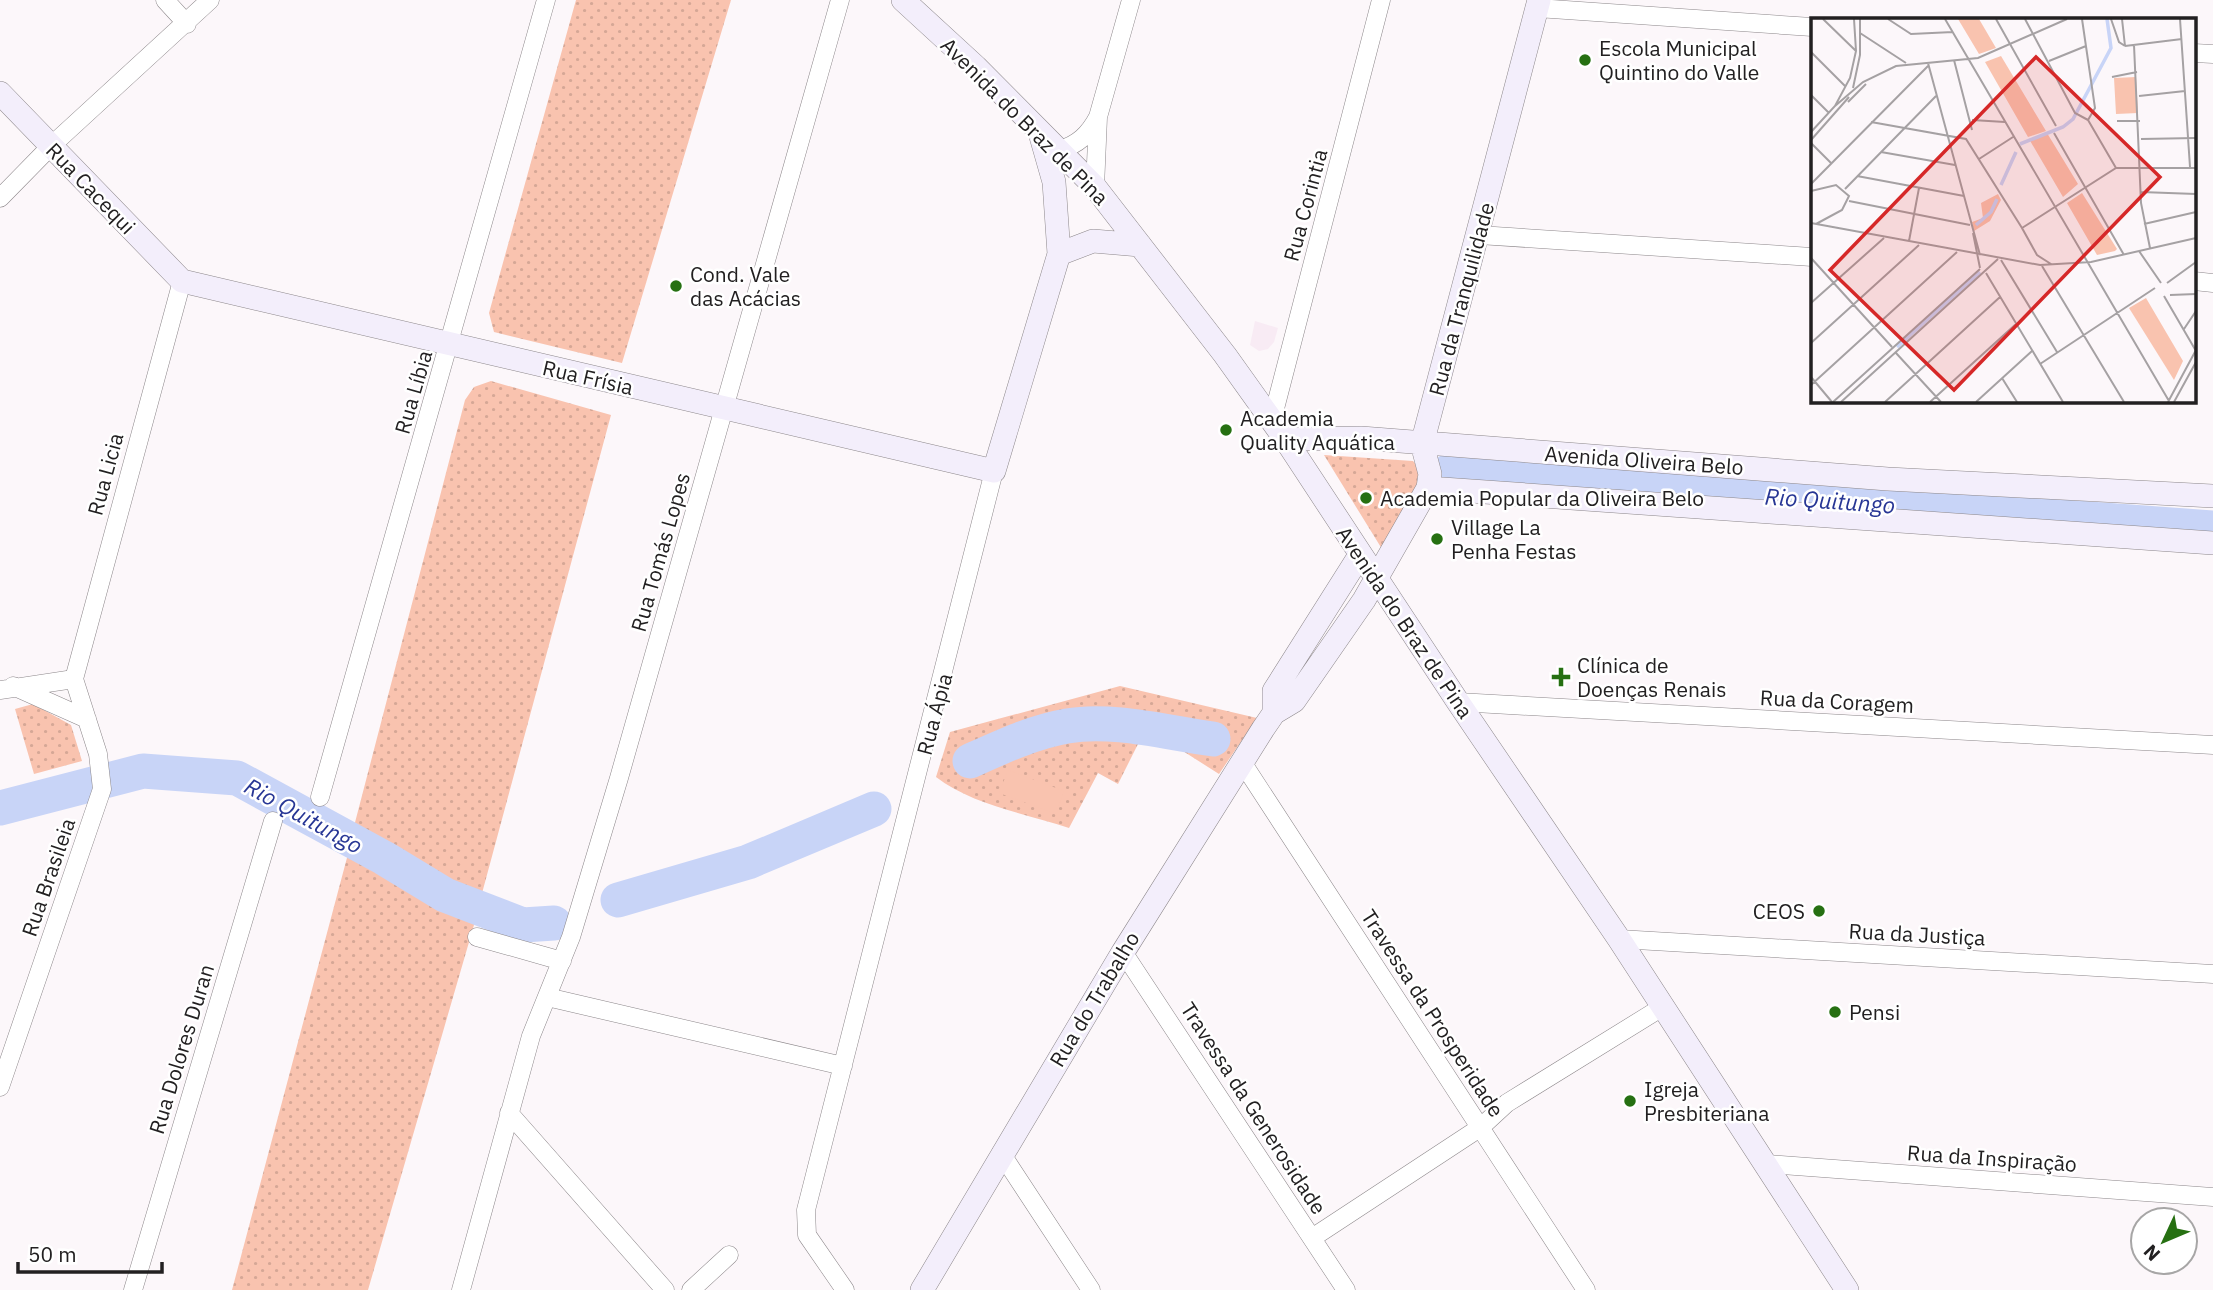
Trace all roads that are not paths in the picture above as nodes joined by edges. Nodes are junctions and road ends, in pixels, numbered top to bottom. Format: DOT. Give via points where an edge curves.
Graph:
graph roads {
  1 [pos="165,0"];
  2 [pos="210,0"];
  3 [pos="546,0"];
  4 [pos="840,0"];
  5 [pos="903,0"];
  6 [pos="1131,0"];
  7 [pos="1381,0"];
  8 [pos="1538,4"];
  9 [pos="187,24"];
  10 [pos="1811,27"];
  11 [pos="0,93"];
  12 [pos="1098,117"];
  13 [pos="1039,130"];
  14 [pos="51,146"];
  15 [pos="1059,150"];
  16 [pos="1095,187"];
  17 [pos="0,198"];
  18 [pos="1479,235"];
  19 [pos="1140,245"];
  20 [pos="1059,254"];
  21 [pos="1811,257"];
  22 [pos="183,282"];
  23 [pos="450,345"];
  24 [pos="726,409"];
  25 [pos="1279,430"];
  26 [pos="1422,444"];
  27 [pos="994,471"];
  28 [pos="1428,488"];
  29 [pos="2213,496"];
  30 [pos="2213,543"];
  31 [pos="1360,555"];
  32 [pos="1376,580"];
  33 [pos="74,679"];
  34 [pos="7,688"];
  35 [pos="1458,702"];
  36 [pos="1274,713"];
  37 [pos="87,719"];
  38 [pos="2213,745"];
  39 [pos="1242,762"];
  40 [pos="320,797"];
  41 [pos="273,821"];
  42 [pos="477,937"];
  43 [pos="1619,939"];
  44 [pos="1123,952"];
  45 [pos="562,961"];
  46 [pos="2213,974"];
  47 [pos="547,997"];
  48 [pos="1664,1006"];
  49 [pos="843,1066"];
  50 [pos="0,1087"];
  51 [pos="509,1113"];
  52 [pos="1481,1127"];
  53 [pos="1001,1153"];
  54 [pos="1768,1164"];
  55 [pos="2213,1197"];
  56 [pos="1312,1238"];
  57 [pos="729,1255"];
  58 [pos="132,1290"];
  59 [pos="461,1290"];
  60 [pos="665,1290"];
  61 [pos="691,1290"];
  62 [pos="845,1290"];
  63 [pos="922,1290"];
  64 [pos="1091,1290"];
  65 [pos="1346,1290"];
  66 [pos="1586,1290"];
  67 [pos="1847,1290"];
  1 -- 9 [label="street"];
  2 -- 9 [label="street"];
  3 -- 23 [label="street, Rua Líbia"];
  4 -- 24 [label="street, Rua Tomás Lopes"];
  5 -- 13 [label="street, Avenida do Braz de Pina"];
  6 -- 12 [label="street"];
  7 -- 25 [label="street, Rua Corintia"];
  8 -- 10 [label="street"];
  8 -- 18 [label="street, Rua da Tranquilidade"];
  9 -- 14 [label="street"];
  11 -- 14 [label="street, Rua Cacequi"];
  12 -- 15 [label="street" via="1090,131"];
  12 -- 16 [label="street"];
  13 -- 15 [label="street, Avenida do Braz de Pina"];
  13 -- 20 [label="street, Rua Ápia" via="1054,182"];
  14 -- 17 [label="street"];
  14 -- 22 [label="street, Rua Cacequi"];
  15 -- 16 [label="street, Avenida do Braz de Pina"];
  16 -- 19 [label="street, Avenida do Braz de Pina"];
  18 -- 21 [label="street"];
  18 -- 26 [label="street, Rua da Tranquilidade"];
  19 -- 20 [label="street" via="1093,241"];
  19 -- 25 [label="street, Avenida do Braz de Pina"];
  20 -- 27 [label="street, Rua Ápia"];
  22 -- 23 [label="street, Rua Frísia"];
  22 -- 33 [label="street, Rua Licia"];
  23 -- 24 [label="street, Rua Frísia"];
  23 -- 40 [label="street, Rua Líbia"];
  24 -- 27 [label="street, Rua Frísia"];
  24 -- 45 [label="street, Rua Tomás Lopes"];
  25 -- 26 [label="street, Avenida Oliveira Belo"];
  25 -- 31 [label="street, Avenida do Braz de Pina"];
  26 -- 28 [label="street, Rua da Tranquilidade" via="1430,474"];
  26 -- 29 [label="street, Avenida Oliveira Belo" via="1888,479"];
  27 -- 49 [label="street, Rua Ápia"];
  28 -- 30 [label="street, Avenida Oliveira Belo"];
  28 -- 32 [label="street"];
  31 -- 32 [label="street, Avenida do Braz de Pina"];
  31 -- 36 [label="street, Rua do Trabalho" via="1274,691"];
  32 -- 35 [label="street, Avenida do Braz de Pina"];
  32 -- 36 [label="street, Rua do Trabalho" via="1294,701"];
  33 -- 34 [label="street"];
  33 -- 37 [label="street, Rua Brasileia"];
  34 -- 37 [label="street"];
  35 -- 38 [label="street, Rua da Coragem"];
  35 -- 43 [label="street, Avenida do Braz de Pina"];
  36 -- 39 [label="street, Rua do Trabalho"];
  37 -- 50 [label="street, Rua Brasileia" via="102,789"];
  39 -- 44 [label="street, Rua do Trabalho"];
  39 -- 52 [label="street, Travessa da Prosperidade"];
  41 -- 58 [label="street, Rua Dolores Duran"];
  42 -- 45 [label="street"];
  43 -- 46 [label="street, Rua da Justiça"];
  43 -- 48 [label="street, Avenida do Braz de Pina"];
  44 -- 53 [label="street, Rua do Trabalho"];
  44 -- 56 [label="street, Travessa da Generosidade"];
  45 -- 47 [label="street, Rua Tomás Lopes"];
  47 -- 49 [label="street"];
  47 -- 51 [label="street, Rua Tomás Lopes"];
  48 -- 52 [label="street" via="1507,1103"];
  48 -- 54 [label="street, Avenida do Braz de Pina"];
  49 -- 62 [label="street, Rua Ápia" via="806,1224 813,1246"];
  51 -- 59 [label="street, Rua Tomás Lopes"];
  51 -- 60 [label="street"];
  52 -- 56 [label="street"];
  52 -- 66 [label="street, Travessa da Prosperidade"];
  53 -- 63 [label="street, Rua do Trabalho"];
  53 -- 64 [label="street"];
  54 -- 55 [label="street, Rua da Inspiração"];
  54 -- 67 [label="street, Avenida do Braz de Pina"];
  56 -- 65 [label="street, Travessa da Generosidade"];
  57 -- 61 [label="street"];
}
